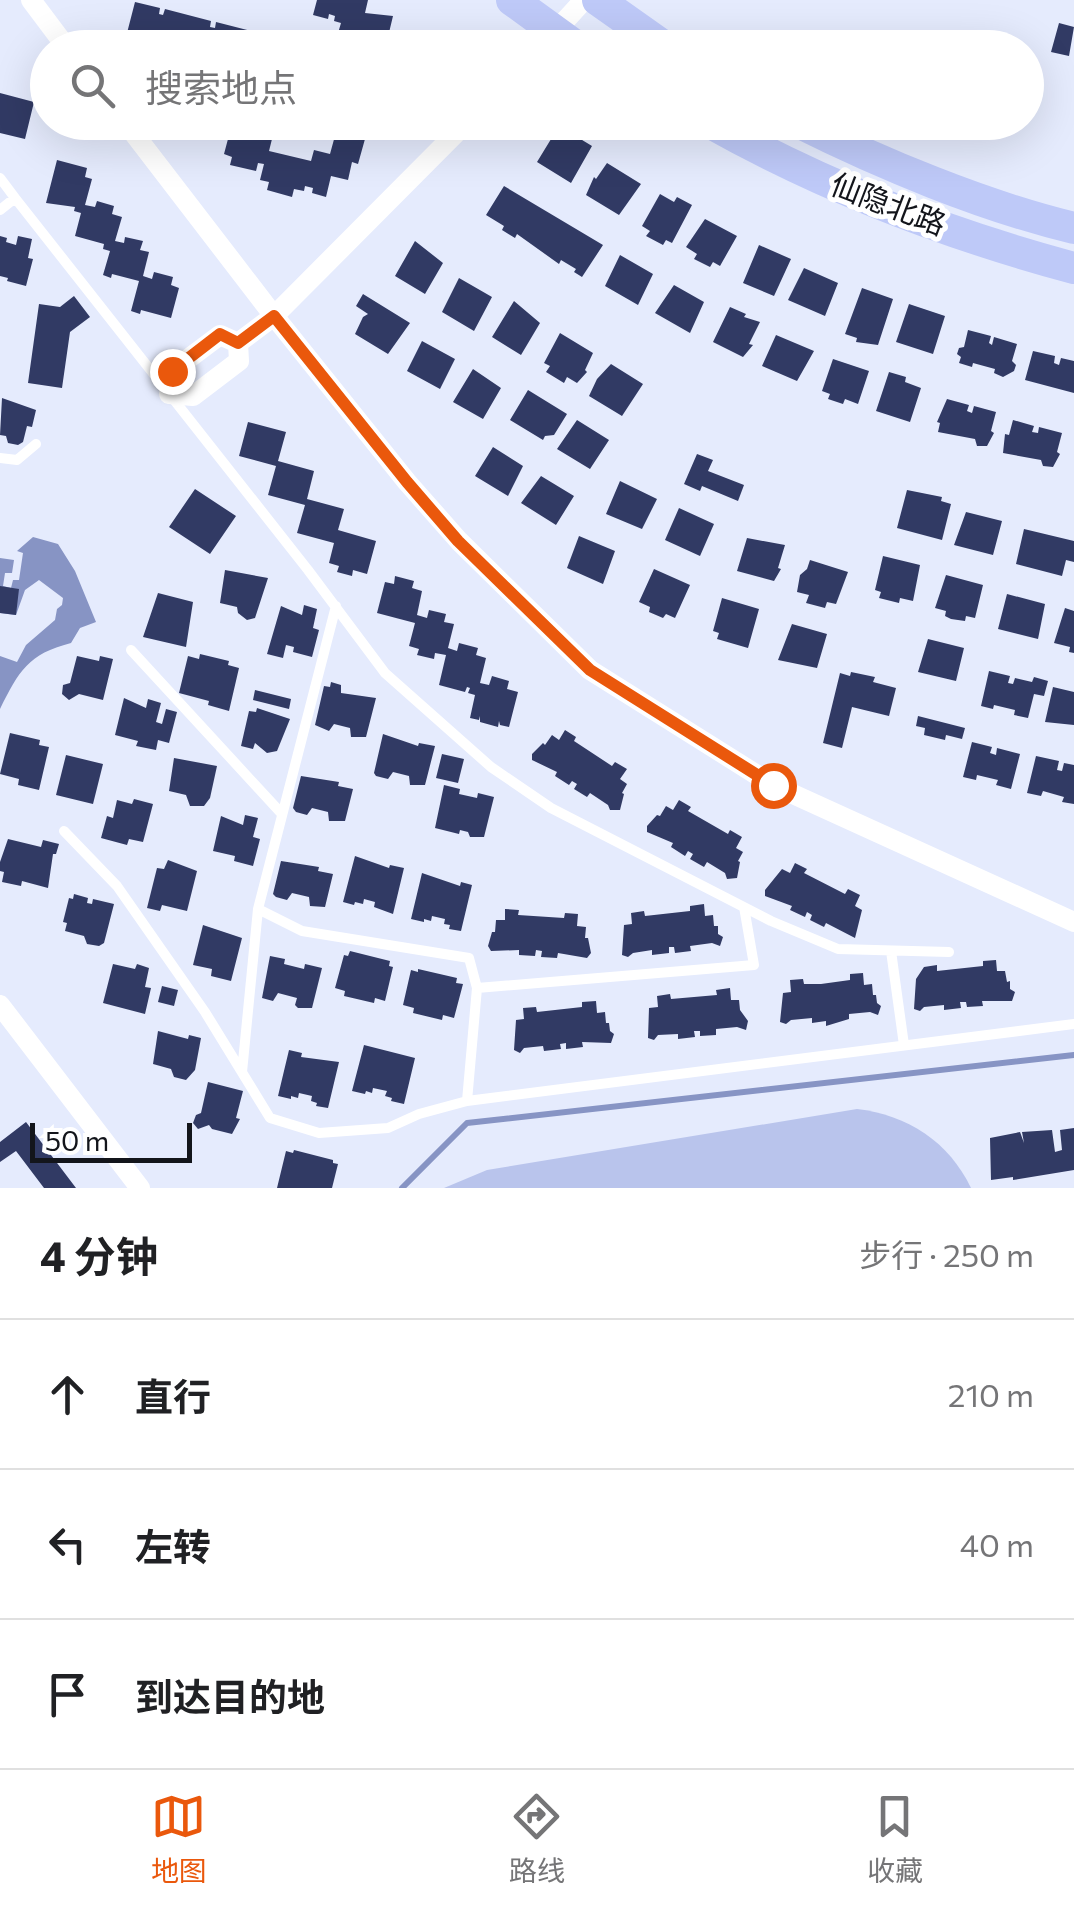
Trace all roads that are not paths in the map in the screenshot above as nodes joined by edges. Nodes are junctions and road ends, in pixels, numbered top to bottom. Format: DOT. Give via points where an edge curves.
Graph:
graph roads {
  1 [pos="31,0"];
  2 [pos="512,0"];
  3 [pos="584,0"];
  4 [pos="598,0"];
  5 [pos="54,30"];
  6 [pos="545,30"];
  7 [pos="565,30"];
  8 [pos="640,30"];
  9 [pos="139,140"];
  10 [pos="448,140"];
  11 [pos="745,140"];
  12 [pos="833,140"];
  13 [pos="0,178"];
  14 [pos="15,198"];
  15 [pos="0,210"];
  16 [pos="1074,228"];
  17 [pos="1074,268"];
  18 [pos="274,316"];
  19 [pos="238,343"];
  20 [pos="170,394"];
  21 [pos="36,444"];
  22 [pos="0,458"];
  23 [pos="336,606"];
  24 [pos="131,650"];
  25 [pos="282,814"];
  26 [pos="64,830"];
  27 [pos="744,907"];
  28 [pos="258,909"];
  29 [pos="1074,922"];
  30 [pos="891,951"];
  31 [pos="949,952"];
  32 [pos="477,988"];
  33 [pos="0,1006"];
  34 [pos="1074,1024"];
  35 [pos="904,1046"];
  36 [pos="242,1075"];
  37 [pos="466,1101"];
  38 [pos="140,1188"];
  1 -- 5 [label="street"];
  2 -- 6 [label="main road"];
  3 -- 7 [label="street"];
  4 -- 8 [label="main road"];
  9 -- 18 [label="street"];
  10 -- 18 [label="street"];
  11 -- 17 [label="main road, 仙隐北路" via="942,227"];
  12 -- 16 [label="main road, 仙隐北路"];
  13 -- 14 [label="lane"];
  14 -- 15 [label="lane"];
  14 -- 20 [label="lane"];
  18 -- 19 [label="street"];
  18 -- 29 [label="street" via="458,541 590,670 773,785"];
  19 -- 20 [label="street" via="239,360 192,396"];
  19 -- 20 [label="street" via="220,334 172,371"];
  20 -- 23 [label="lane"];
  21 -- 22 [label="lane" via="17,460"];
  23 -- 25 [label="lane"];
  23 -- 27 [label="lane" via="385,673 490,767 550,808"];
  24 -- 25 [label="lane"];
  25 -- 28 [label="lane"];
  26 -- 36 [label="lane" via="117,886"];
  27 -- 30 [label="lane" via="838,950"];
  27 -- 32 [label="lane" via="754,965"];
  28 -- 32 [label="lane" via="302,931 469,958"];
  28 -- 36 [label="lane"];
  30 -- 31 [label="lane"];
  30 -- 35 [label="lane"];
  32 -- 37 [label="lane"];
  33 -- 38 [label="street"];
  34 -- 35 [label="lane"];
  35 -- 37 [label="lane"];
  36 -- 37 [label="lane" via="270,1118 320,1132 388,1128"];
}
